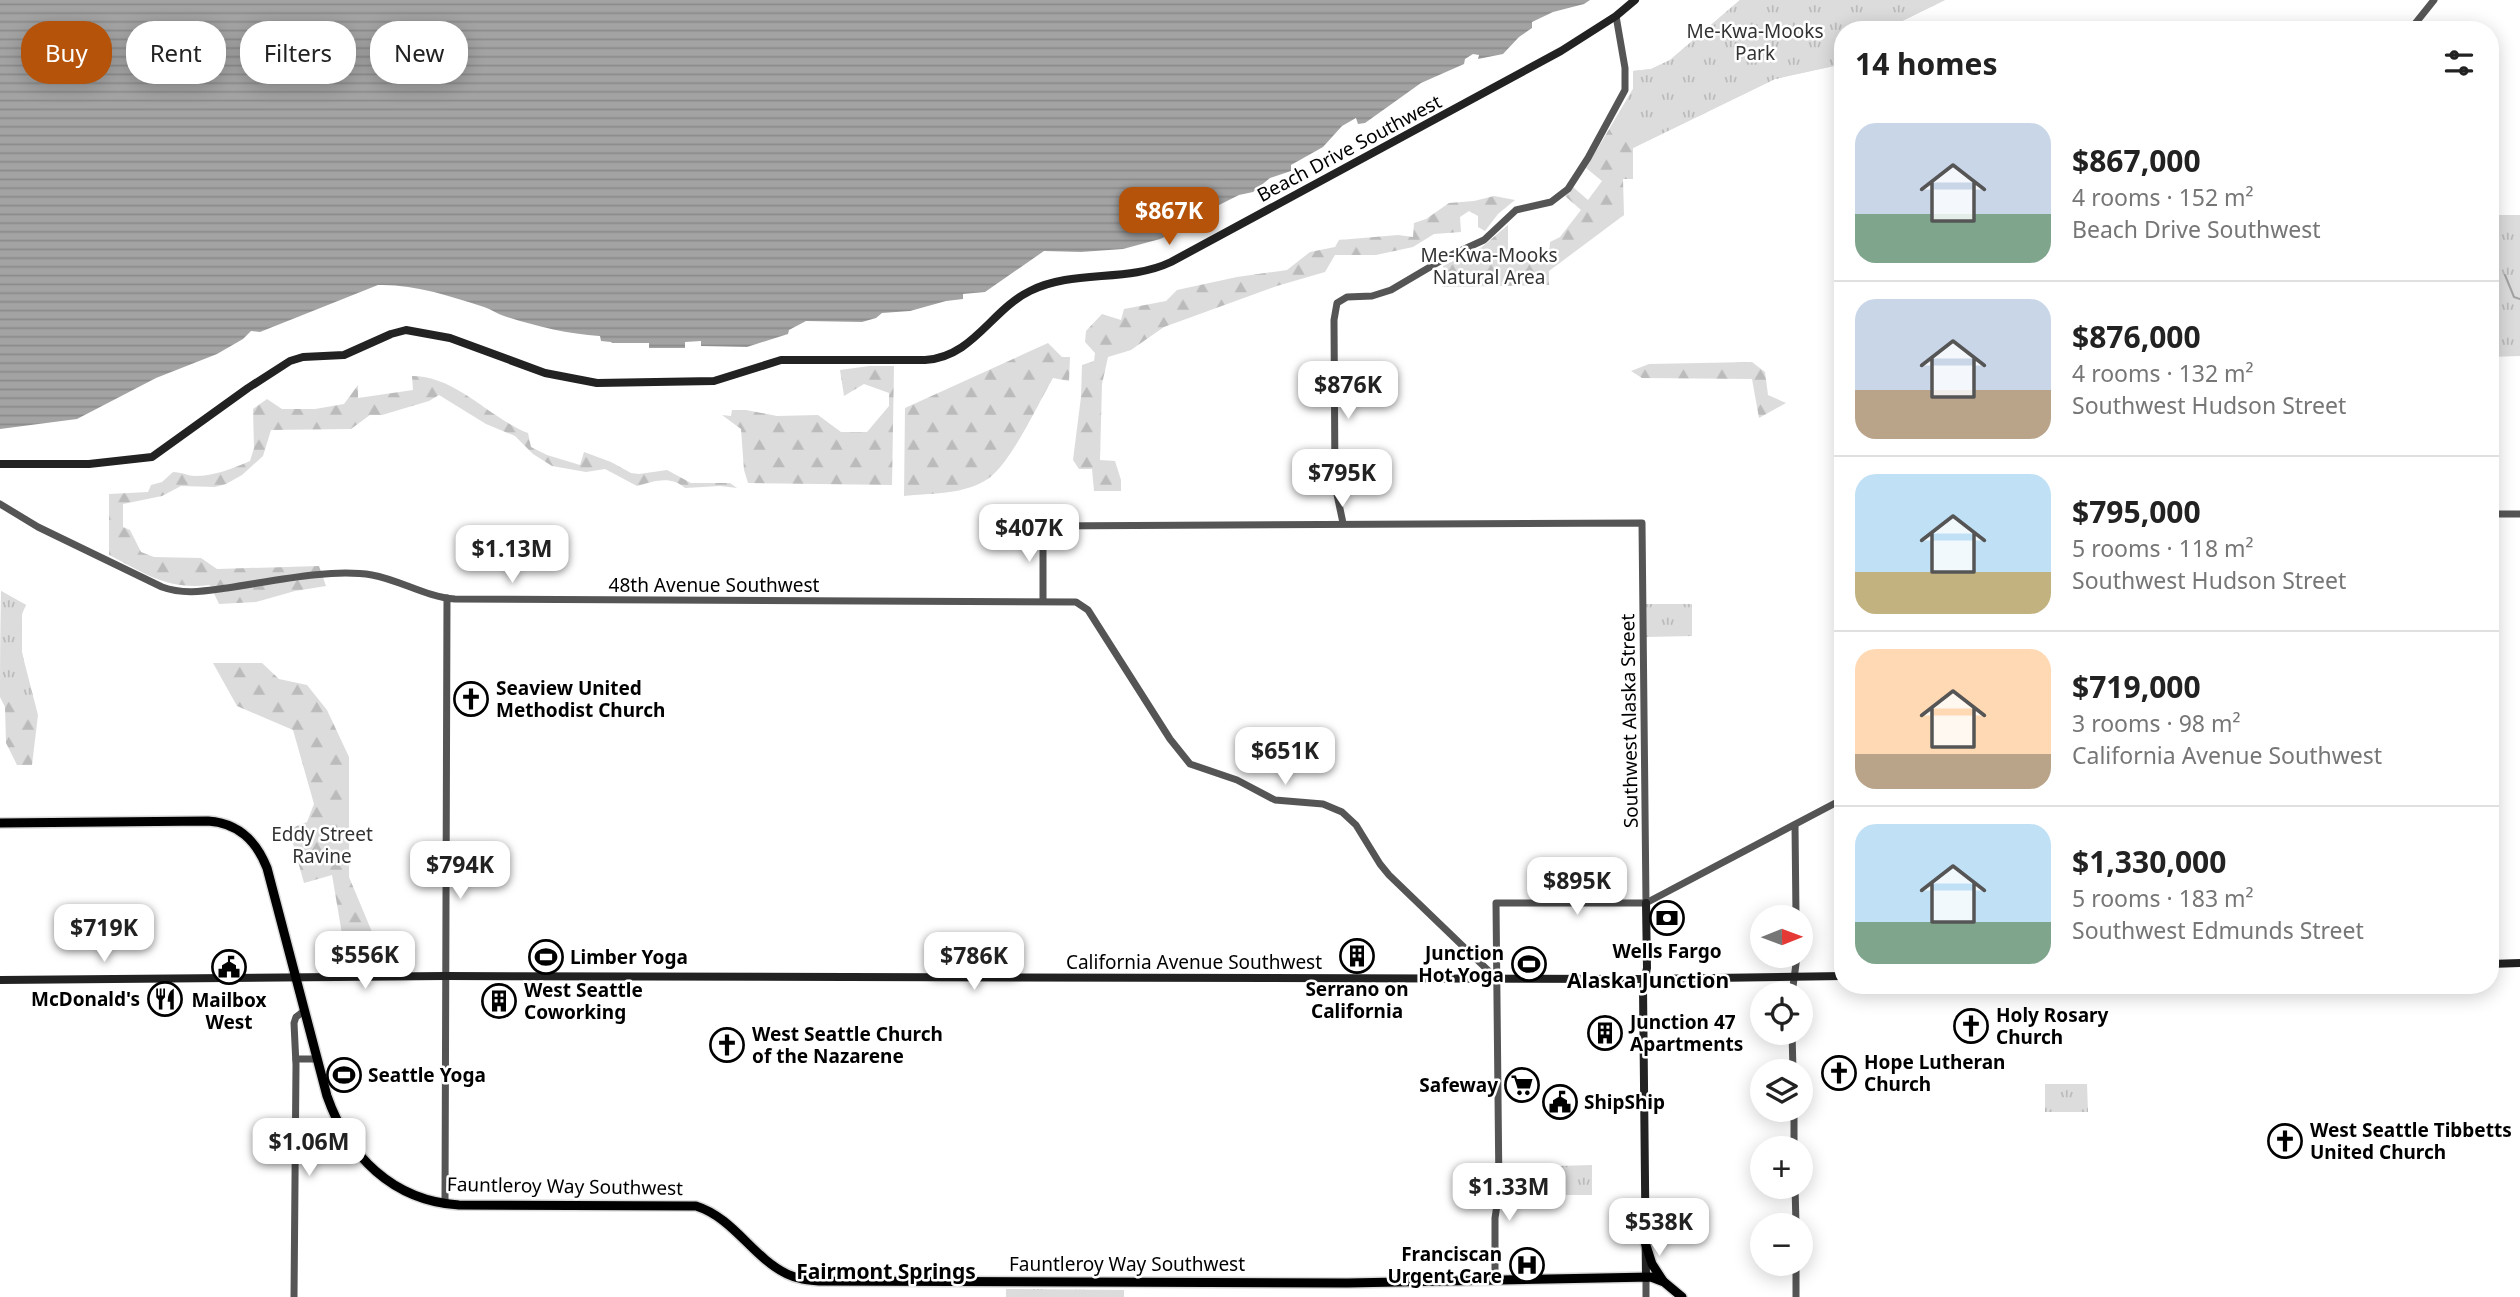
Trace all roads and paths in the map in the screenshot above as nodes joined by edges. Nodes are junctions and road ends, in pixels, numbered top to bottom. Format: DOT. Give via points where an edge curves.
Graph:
graph roads {
  1 [pos="1635,0"];
  2 [pos="2434,0"];
  3 [pos="1616,16"];
  4 [pos="2417,21"];
  5 [pos="0,464"];
  6 [pos="0,504"];
  7 [pos="2499,514"];
  8 [pos="2520,514"];
  9 [pos="1343,523"];
  10 [pos="447,598"];
  11 [pos="1043,601"];
  12 [pos="1834,804"];
  13 [pos="0,823"];
  14 [pos="1795,825"];
  15 [pos="1646,903"];
  16 [pos="1796,905"];
  17 [pos="2520,963"];
  18 [pos="2499,964"];
  19 [pos="1796,968"];
  20 [pos="445,976"];
  21 [pos="1834,976"];
  22 [pos="295,977"];
  23 [pos="1793,977"];
  24 [pos="1496,978"];
  25 [pos="1645,979"];
  26 [pos="0,980"];
  27 [pos="1793,982"];
  28 [pos="304,1011"];
  29 [pos="296,1059"];
  30 [pos="317,1059"];
  31 [pos="445,1204"];
  32 [pos="1644,1239"];
  33 [pos="1796,1276"];
  34 [pos="1646,1278"];
  35 [pos="1495,1281"];
  36 [pos="1664,1282"];
  37 [pos="294,1297"];
  38 [pos="1646,1297"];
  39 [pos="1682,1297"];
  40 [pos="1796,1297"];
  1 -- 3 [label="main road, Beach Drive Southwest"];
  2 -- 4 [label="street"];
  3 -- 5 [label="main road, Beach Drive Southwest" via="1499,85 1171,262 1144,271 1055,282 1028,292 1000,312 969,344 945,357 781,360 714,381 597,383 545,373 450,338 406,330 344,355 290,361 152,457 89,464"];
  3 -- 9 [label="street" via="1625,90 1568,189 1551,202 1516,210 1484,240 1391,290 1347,297 1335,307 1335,485"];
  6 -- 10 [label="street, 48th Avenue Southwest" via="48,532 176,591 370,575"];
  7 -- 8 [label="street"];
  9 -- 11 [label="street" via="1043,526"];
  9 -- 15 [label="street, Southwest Alaska Street" via="1642,523"];
  10 -- 11 [label="street, 48th Avenue Southwest"];
  10 -- 20 [label="street"];
  11 -- 24 [label="street, 48th Avenue Southwest" via="1076,602 1088,610 1189,764 1237,780 1275,800 1323,804 1342,812 1389,875"];
  12 -- 14 [label="street"];
  13 -- 22 [label="main road, Fauntleroy Way Southwest" via="208,821 230,825 251,838 264,860"];
  14 -- 15 [label="street"];
  14 -- 16 [label="street"];
  15 -- 24 [label="street" via="1496,903"];
  15 -- 25 [label="main road, Southwest Alaska Street"];
  17 -- 18 [label="main road"];
  19 -- 23 [label="street"];
  20 -- 22 [label="main road, California Avenue Southwest"];
  20 -- 24 [label="main road, California Avenue Southwest"];
  20 -- 31 [label="street"];
  21 -- 23 [label="main road, California Avenue Southwest"];
  22 -- 26 [label="main road, California Avenue Southwest"];
  22 -- 28 [label="main road, Fauntleroy Way Southwest"];
  23 -- 25 [label="main road, California Avenue Southwest"];
  23 -- 27 [label="street"];
  24 -- 25 [label="main road, California Avenue Southwest"];
  24 -- 35 [label="street" via="1499,1192"];
  25 -- 32 [label="main road, Southwest Alaska Street"];
  28 -- 29 [label="street" via="294,1023"];
  28 -- 30 [label="main road, Fauntleroy Way Southwest"];
  29 -- 30 [label="street"];
  29 -- 37 [label="street"];
  30 -- 31 [label="main road, Fauntleroy Way Southwest" via="342,1132 365,1161 406,1191"];
  31 -- 35 [label="main road, Fauntleroy Way Southwest" via="696,1206 722,1218 784,1273 819,1281"];
  32 -- 34 [label="main road, Southwest Alaska Street"];
  32 -- 36 [label="main road"];
  33 -- 40 [label="street"];
  34 -- 35 [label="main road, Fauntleroy Way Southwest"];
  34 -- 36 [label="main road, Fauntleroy Way Southwest"];
  34 -- 38 [label="street, Southwest Alaska Street"];
  36 -- 39 [label="main road, Fauntleroy Way Southwest"];
}
